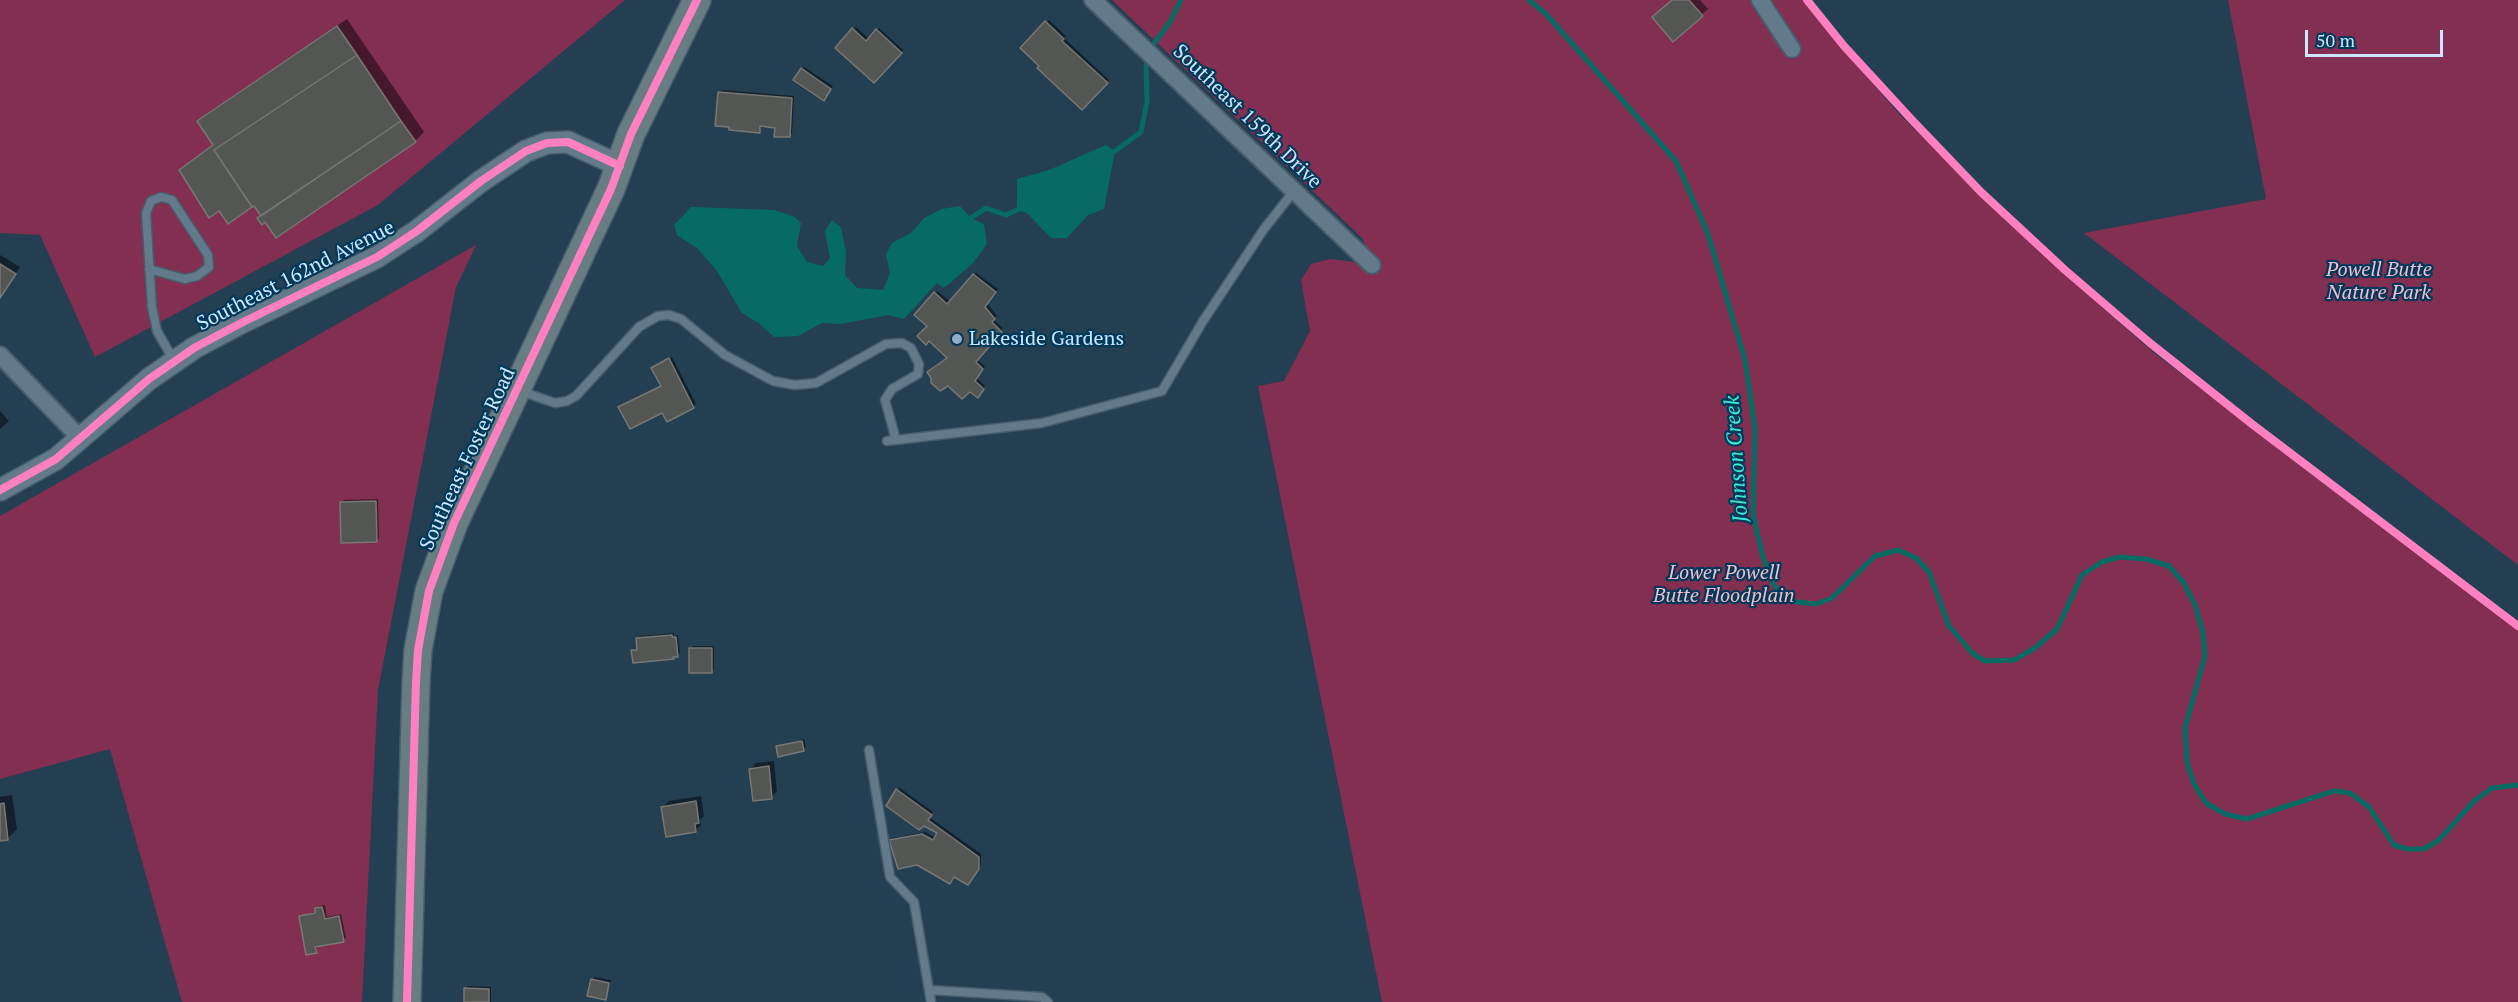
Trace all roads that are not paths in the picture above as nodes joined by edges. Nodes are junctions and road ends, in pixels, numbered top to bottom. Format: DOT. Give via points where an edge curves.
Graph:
graph roads {
  1 [pos="697,0"];
  2 [pos="1093,0"];
  3 [pos="1760,0"];
  4 [pos="1792,49"];
  5 [pos="620,165"];
  6 [pos="1294,191"];
  7 [pos="1372,265"];
  8 [pos="149,269"];
  9 [pos="0,355"];
  10 [pos="174,361"];
  11 [pos="517,390"];
  12 [pos="81,440"];
  13 [pos="0,490"];
  14 [pos="869,750"];
  15 [pos="930,990"];
  16 [pos="407,1002"];
  17 [pos="931,1002"];
  18 [pos="1048,1002"];
  1 -- 5 [label="main road, Southeast Foster Road"];
  2 -- 6 [label="street, Southeast 159th Drive"];
  3 -- 4 [label="street"];
  5 -- 10 [label="street, Southeast 162nd Avenue" via="568,142 534,147 391,248 220,333"];
  5 -- 11 [label="main road, Southeast Foster Road"];
  6 -- 7 [label="street, Southeast 159th Drive"];
  6 -- 11 [label="lane" via="1215,302 1162,391 1042,423 892,441 885,400 892,389 918,374 919,364 911,348 902,343 886,344 816,383 795,385 772,381 725,355 681,319 669,315 658,316 639,327 567,401 555,404"];
  8 -- 8 [label="lane" via="146,213 151,201 161,197 172,200 208,255 209,267 185,279"];
  8 -- 10 [label="lane" via="157,331"];
  9 -- 12 [label="street"];
  10 -- 12 [label="street, Southeast 162nd Avenue"];
  11 -- 16 [label="main road, Southeast Foster Road" via="444,546 423,619 416,682"];
  12 -- 13 [label="street, Southeast 162nd Avenue" via="42,468"];
  14 -- 15 [label="lane" via="890,878 914,902"];
  15 -- 17 [label="lane"];
  15 -- 18 [label="lane" via="1042,997"];
}
